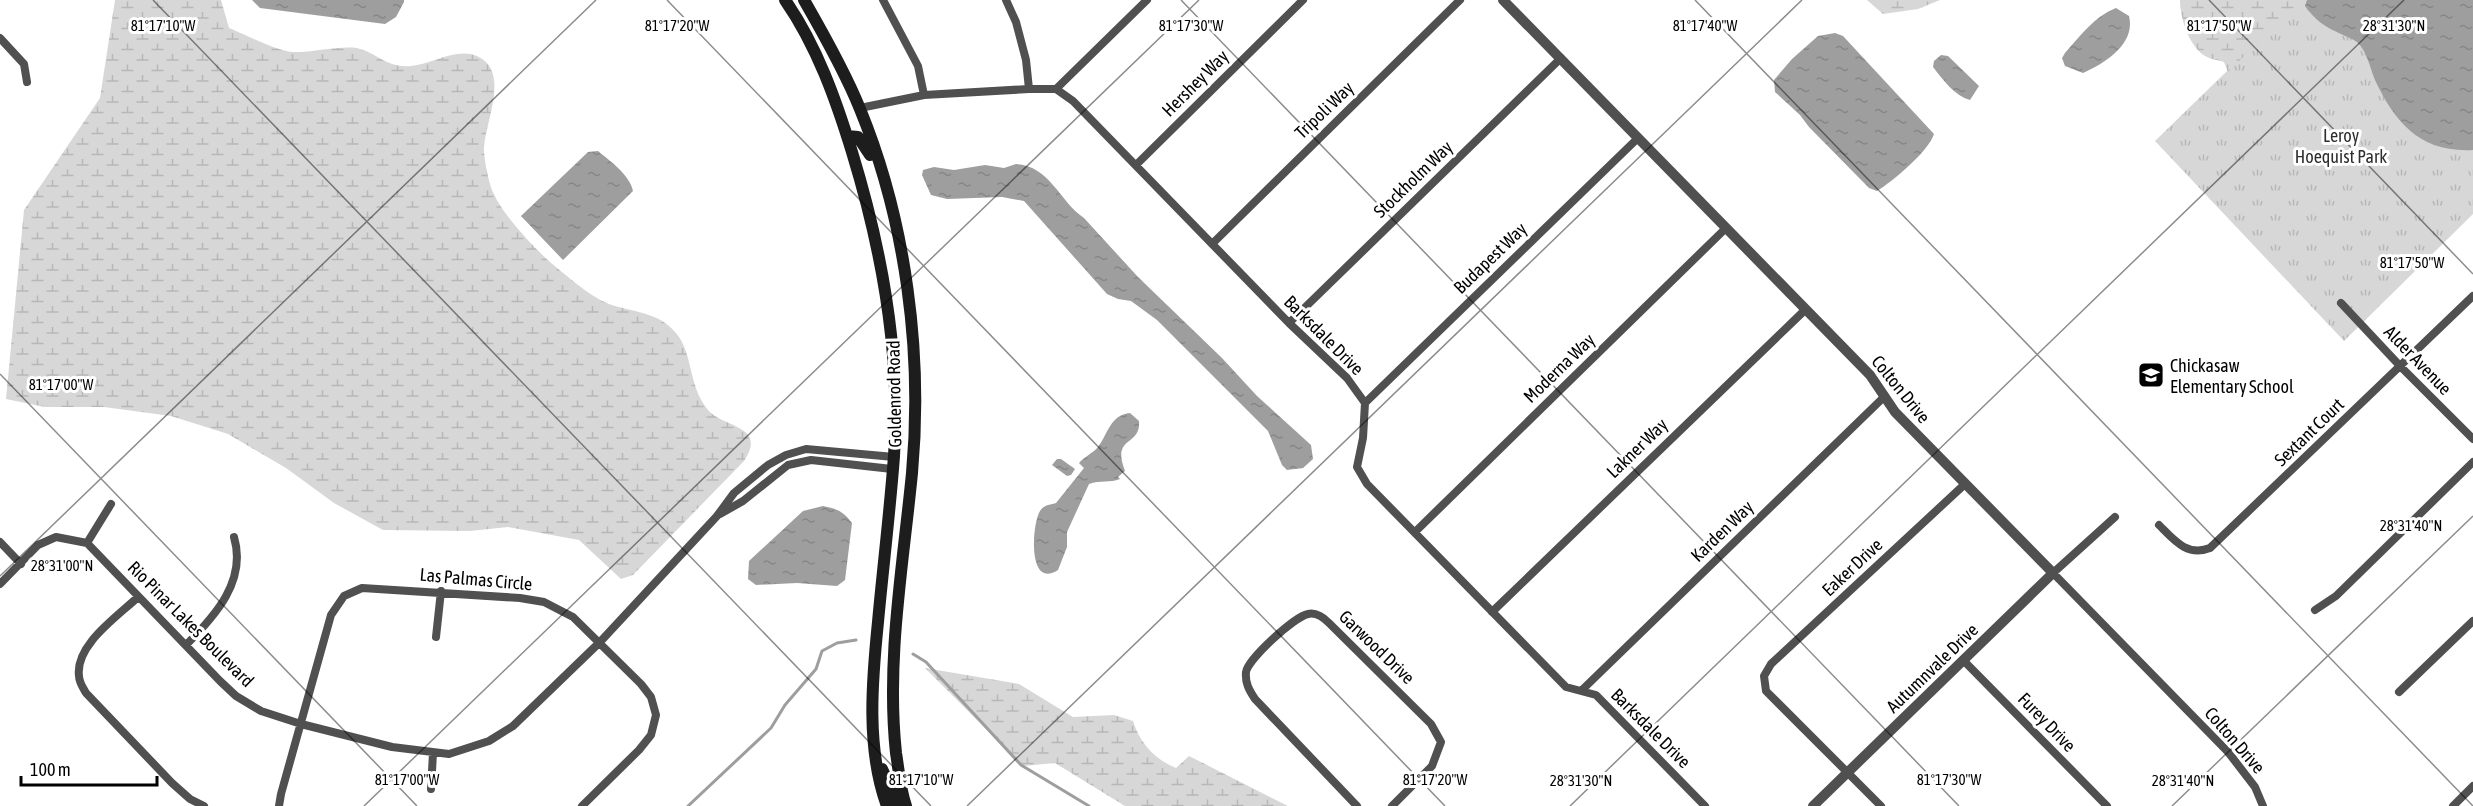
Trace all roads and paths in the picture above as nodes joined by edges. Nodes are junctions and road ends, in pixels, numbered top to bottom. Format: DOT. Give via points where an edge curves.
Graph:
graph roads {
  1 [pos="785,0"];
  2 [pos="804,0"];
  3 [pos="883,0"];
  4 [pos="1006,0"];
  5 [pos="1147,0"];
  6 [pos="1303,0"];
  7 [pos="1460,0"];
  8 [pos="1503,0"];
  9 [pos="0,38"];
  10 [pos="1561,58"];
  11 [pos="819,62"];
  12 [pos="27,82"];
  13 [pos="1029,88"];
  14 [pos="1056,89"];
  15 [pos="924,95"];
  16 [pos="860,108"];
  17 [pos="847,136"];
  18 [pos="1638,138"];
  19 [pos="1136,165"];
  20 [pos="884,180"];
  21 [pos="1726,228"];
  22 [pos="1212,244"];
  23 [pos="2473,296"];
  24 [pos="2341,303"];
  25 [pos="1806,309"];
  26 [pos="1289,323"];
  27 [pos="2401,367"];
  28 [pos="1885,396"];
  29 [pos="1365,403"];
  30 [pos="895,415"];
  31 [pos="2473,439"];
  32 [pos="2473,462"];
  33 [pos="893,463"];
  34 [pos="912,471"];
  35 [pos="1965,484"];
  36 [pos="111,504"];
  37 [pos="907,513"];
  38 [pos="2115,517"];
  39 [pos="2159,525"];
  40 [pos="1414,532"];
  41 [pos="234,537"];
  42 [pos="0,542"];
  43 [pos="87,543"];
  44 [pos="2074,552"];
  45 [pos="2043,563"];
  46 [pos="21,564"];
  47 [pos="2053,573"];
  48 [pos="0,584"];
  49 [pos="441,591"];
  50 [pos="138,597"];
  51 [pos="2315,610"];
  52 [pos="1492,612"];
  53 [pos="2473,621"];
  54 [pos="436,637"];
  55 [pos="600,642"];
  56 [pos="186,645"];
  57 [pos="1964,660"];
  58 [pos="1582,690"];
  59 [pos="2399,692"];
  60 [pos="301,724"];
  61 [pos="433,753"];
  62 [pos="877,760"];
  63 [pos="1847,774"];
  64 [pos="2473,786"];
  65 [pos="431,789"];
  66 [pos="204,806"];
  67 [pos="279,806"];
  68 [pos="582,806"];
  69 [pos="887,806"];
  70 [pos="899,806"];
  71 [pos="906,806"];
  72 [pos="1357,806"];
  73 [pos="1392,806"];
  74 [pos="1705,806"];
  75 [pos="1813,806"];
  76 [pos="1881,806"];
  77 [pos="2107,806"];
  78 [pos="2263,806"];
  79 [pos="2453,806"];
  1 -- 11 [label="main road, Goldenrod Road"];
  2 -- 16 [label="main road, Goldenrod Road"];
  3 -- 15 [label="street" via="918,66"];
  4 -- 13 [label="street" via="1026,60"];
  5 -- 14 [label="street"];
  6 -- 19 [label="street, Hershey Way"];
  7 -- 22 [label="street, Tripoli Way"];
  8 -- 10 [label="street, Colton Drive"];
  9 -- 12 [label="street" via="24,64"];
  10 -- 18 [label="street, Colton Drive"];
  10 -- 26 [label="street, Stockholm Way"];
  11 -- 16 [label="main road" via="846,102"];
  11 -- 17 [label="main road, Goldenrod Road"];
  13 -- 14 [label="street"];
  13 -- 15 [label="street"];
  14 -- 19 [label="street, Barksdale Drive" via="1073,101"];
  15 -- 16 [label="street"];
  16 -- 20 [label="main road, Goldenrod Road"];
  17 -- 20 [label="main road" via="858,137 864,143"];
  17 -- 30 [label="main road, Goldenrod Road" via="872,221 887,306"];
  18 -- 21 [label="street, Colton Drive"];
  18 -- 29 [label="street, Budapest Way"];
  19 -- 22 [label="street, Barksdale Drive"];
  20 -- 34 [label="main road, Goldenrod Road" via="897,232 914,363"];
  21 -- 25 [label="street, Colton Drive"];
  21 -- 40 [label="street, Moderna Way"];
  22 -- 26 [label="street, Barksdale Drive"];
  23 -- 27 [label="street, Sextant Court"];
  24 -- 27 [label="street, Alder Avenue"];
  25 -- 28 [label="street, Colton Drive" via="1870,375"];
  25 -- 52 [label="street, Lakner Way"];
  26 -- 29 [label="street, Barksdale Drive" via="1347,378"];
  27 -- 31 [label="street, Alder Avenue"];
  27 -- 39 [label="street, Sextant Court" via="2210,548 2199,552 2187,550"];
  28 -- 35 [label="street, Colton Drive" via="1895,412"];
  28 -- 58 [label="street, Karden Way"];
  29 -- 40 [label="street, Barksdale Drive" via="1357,468"];
  30 -- 33 [label="main road, Goldenrod Road"];
  30 -- 34 [label="main road"];
  32 -- 51 [label="street" via="2336,596"];
  33 -- 37 [label="main road" via="904,476 903,502"];
  33 -- 55 [label="street, Rio Pinar Lakes Boulevard" via="806,449 768,465 734,493"];
  33 -- 62 [label="main road, Goldenrod Road" via="872,684"];
  34 -- 37 [label="main road, Goldenrod Road"];
  35 -- 45 [label="street, Colton Drive"];
  35 -- 63 [label="street, Eaker Drive" via="1772,664 1764,676 1766,691"];
  36 -- 43 [label="street"];
  37 -- 71 [label="main road, Goldenrod Road" via="892,681 894,732"];
  38 -- 44 [label="street, Autumnvale Drive"];
  40 -- 52 [label="street, Barksdale Drive"];
  41 -- 56 [label="street" via="238,550 225,600"];
  42 -- 46 [label="street"];
  43 -- 46 [label="street" via="56,537 38,545"];
  43 -- 50 [label="street, Rio Pinar Lakes Boulevard"];
  44 -- 45 [label="street, Autumnvale Drive"];
  44 -- 47 [label="street, Autumnvale Drive"];
  45 -- 47 [label="street, Colton Drive"];
  46 -- 48 [label="street"];
  47 -- 57 [label="street, Autumnvale Drive"];
  47 -- 78 [label="street, Colton Drive" via="2228,752"];
  49 -- 54 [label="street"];
  49 -- 55 [label="street, Las Palmas Circle" via="544,602 573,617"];
  49 -- 60 [label="street, Las Palmas Circle" via="362,588 344,596 331,615"];
  50 -- 56 [label="street, Rio Pinar Lakes Boulevard"];
  50 -- 66 [label="street" via="86,647 79,663 79,678 86,693 172,783"];
  52 -- 58 [label="street, Barksdale Drive" via="1566,687"];
  53 -- 59 [label="street"];
  55 -- 61 [label="street, Rio Pinar Lakes Boulevard" via="513,726 489,741 449,754"];
  55 -- 68 [label="street, Las Palmas Circle" via="651,697 656,715 651,735 639,750"];
  56 -- 60 [label="street, Rio Pinar Lakes Boulevard" via="236,696 261,711"];
  57 -- 63 [label="street, Autumnvale Drive"];
  57 -- 77 [label="street, Furey Drive"];
  58 -- 74 [label="street, Barksdale Drive" via="1596,695"];
  60 -- 61 [label="street, Rio Pinar Lakes Boulevard"];
  60 -- 67 [label="street, Las Palmas Circle"];
  61 -- 65 [label="street"];
  62 -- 69 [label="main road, Goldenrod Road"];
  62 -- 70 [label="main road"];
  63 -- 75 [label="street, Autumnvale Drive"];
  63 -- 76 [label="street"];
  64 -- 79 [label="street"];
  72 -- 73 [label="street, Garwood Drive" via="1254,699 1247,686 1246,670 1252,660 1295,620 1309,613 1320,615 1329,623 1431,724 1441,742 1432,766"];
}
